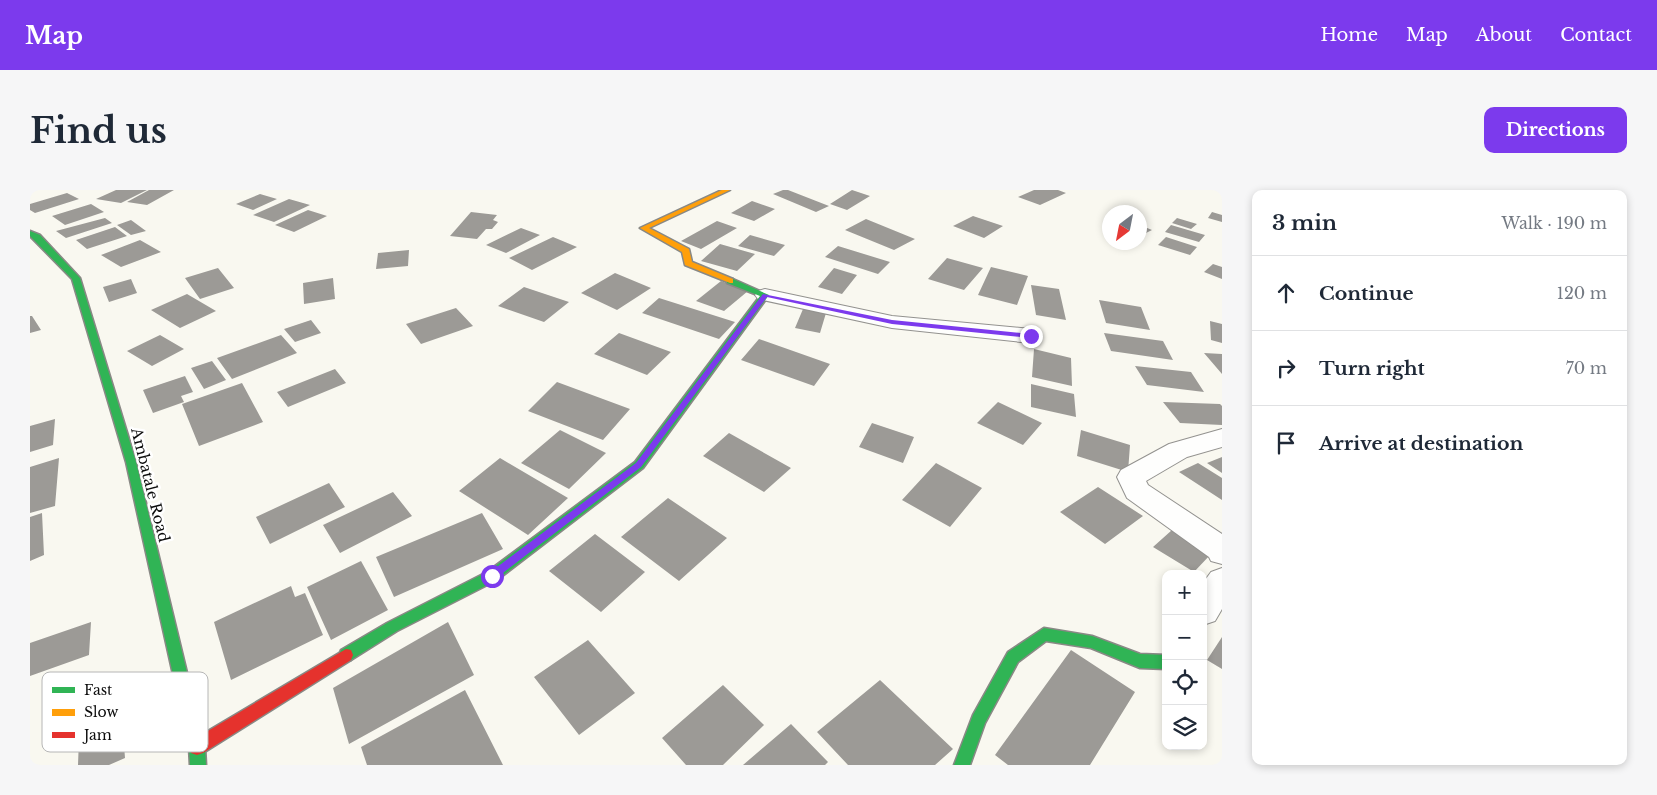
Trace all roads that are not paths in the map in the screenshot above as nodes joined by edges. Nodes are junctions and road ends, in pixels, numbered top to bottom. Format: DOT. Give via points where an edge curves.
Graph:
graph roads {
  1 [pos="727,190"];
  2 [pos="30,233"];
  3 [pos="765,295"];
  4 [pos="1031,336"];
  5 [pos="1222,438"];
  6 [pos="1222,552"];
  7 [pos="1222,581"];
  8 [pos="1207,605"];
  9 [pos="1162,662"];
  10 [pos="180,672"];
  11 [pos="208,740"];
  12 [pos="197,752"];
  13 [pos="198,765"];
  14 [pos="962,765"];
  1 -- 3 [label="street" via="644,228 686,251 688,264"];
  2 -- 10 [label="street, Ambatale Road" via="76,278 131,462"];
  3 -- 4 [label="street" via="892,322"];
  3 -- 11 [label="street" via="639,465 492,576 392,626"];
  5 -- 6 [label="street" via="1178,450 1132,476 1138,491"];
  7 -- 8 [label="street"];
  9 -- 14 [label="street" via="1140,661 1092,642 1044,634 1013,657 978,720"];
  12 -- 13 [label="street, Ambatale Road"];
}
